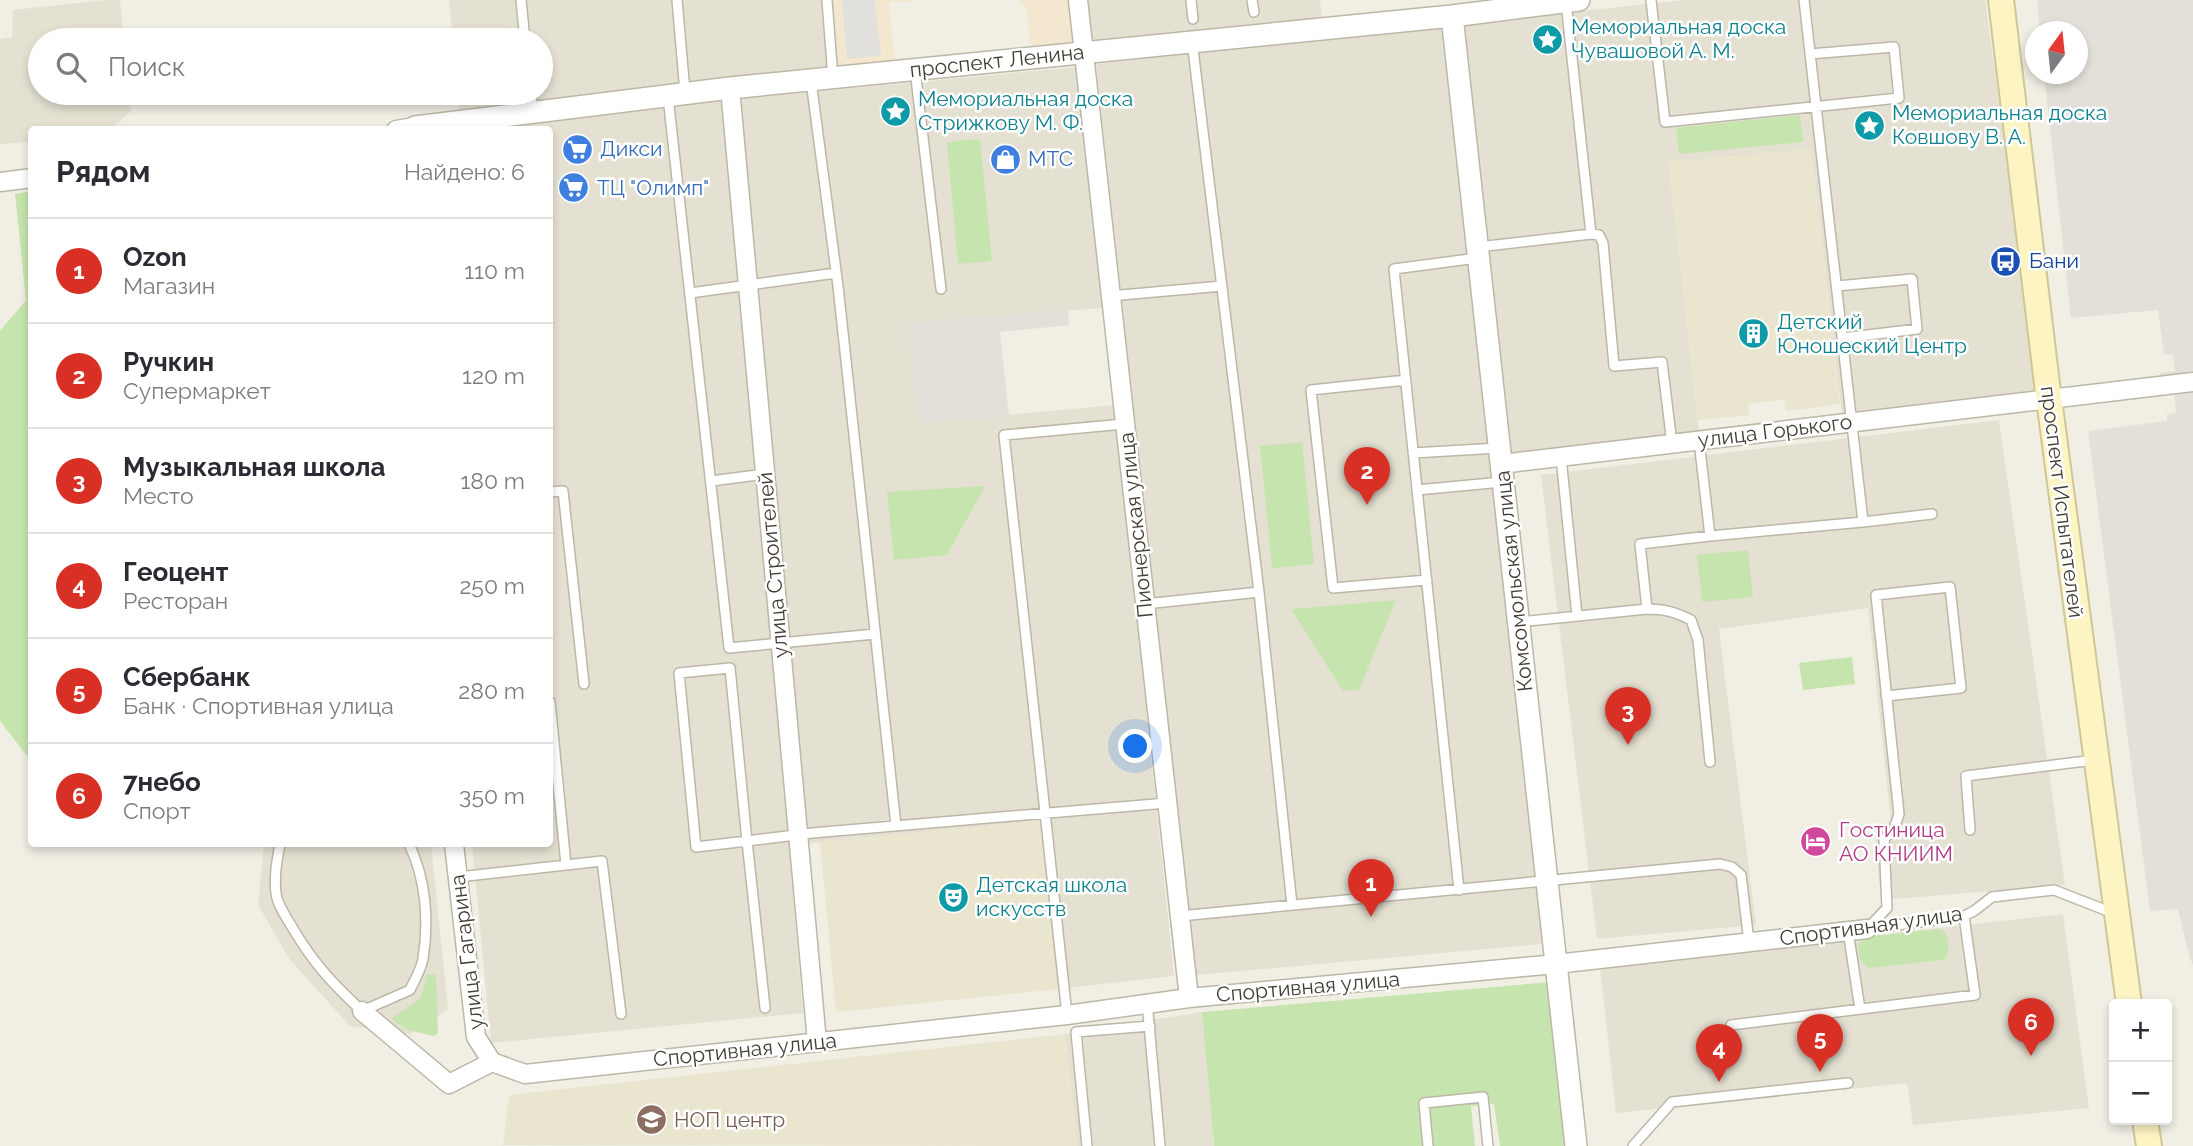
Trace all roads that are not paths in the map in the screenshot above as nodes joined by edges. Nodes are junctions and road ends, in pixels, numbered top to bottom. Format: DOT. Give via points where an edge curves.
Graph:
graph roads {
  1 [pos="520,0"];
  2 [pos="677,0"];
  3 [pos="827,0"];
  4 [pos="1078,0"];
  5 [pos="1191,0"];
  6 [pos="1252,0"];
  7 [pos="1651,0"];
  8 [pos="1804,0"];
  9 [pos="2001,0"];
  10 [pos="1572,1"];
  11 [pos="1254,12"];
  12 [pos="1452,16"];
  13 [pos="1193,19"];
  14 [pos="524,28"];
  15 [pos="1192,41"];
  16 [pos="1083,52"];
  17 [pos="1810,54"];
  18 [pos="915,70"];
  19 [pos="833,78"];
  20 [pos="811,80"];
  21 [pos="730,88"];
  22 [pos="676,94"];
  23 [pos="1816,106"];
  24 [pos="524,110"];
  25 [pos="426,126"];
  26 [pos="28,178"];
  27 [pos="0,182"];
  28 [pos="1591,234"];
  29 [pos="1478,252"];
  30 [pos="836,273"];
  31 [pos="748,285"];
  32 [pos="1222,286"];
  33 [pos="1837,286"];
  34 [pos="941,289"];
  35 [pos="690,293"];
  36 [pos="1110,296"];
  37 [pos="1843,338"];
  38 [pos="1406,380"];
  39 [pos="2193,382"];
  40 [pos="2049,399"];
  41 [pos="1852,422"];
  42 [pos="1124,424"];
  43 [pos="1699,440"];
  44 [pos="1672,444"];
  45 [pos="1413,453"];
  46 [pos="1561,457"];
  47 [pos="1501,465"];
  48 [pos="765,474"];
  49 [pos="711,481"];
  50 [pos="1417,490"];
  51 [pos="553,492"];
  52 [pos="1932,514"];
  53 [pos="1863,522"];
  54 [pos="1710,536"];
  55 [pos="1427,580"];
  56 [pos="1259,592"];
  57 [pos="1144,604"];
  58 [pos="1647,609"];
  59 [pos="1577,616"];
  60 [pos="1518,622"];
  61 [pos="875,634"];
  62 [pos="780,644"];
  63 [pos="584,684"];
  64 [pos="1886,696"];
  65 [pos="553,733"];
  66 [pos="2096,760"];
  67 [pos="1710,762"];
  68 [pos="1167,803"];
  69 [pos="1046,814"];
  70 [pos="896,826"];
  71 [pos="1970,830"];
  72 [pos="798,834"];
  73 [pos="747,841"];
  74 [pos="279,847"];
  75 [pos="410,847"];
  76 [pos="454,847"];
  77 [pos="566,865"];
  78 [pos="458,877"];
  79 [pos="1547,882"];
  80 [pos="1459,890"];
  81 [pos="1292,905"];
  82 [pos="2116,914"];
  83 [pos="1180,916"];
  84 [pos="1964,916"];
  85 [pos="1867,929"];
  86 [pos="1848,932"];
  87 [pos="1749,942"];
  88 [pos="1556,964"];
  89 [pos="1189,998"];
  90 [pos="2128,999"];
  91 [pos="1147,1002"];
  92 [pos="765,1008"];
  93 [pos="1860,1009"];
  94 [pos="362,1012"];
  95 [pos="621,1014"];
  96 [pos="1067,1015"];
  97 [pos="1731,1025"];
  98 [pos="1150,1026"];
  99 [pos="817,1042"];
  100 [pos="492,1062"];
  101 [pos="1848,1083"];
  102 [pos="2146,1125"];
  103 [pos="1087,1146"];
  104 [pos="1160,1146"];
  105 [pos="1428,1146"];
  106 [pos="1488,1146"];
  107 [pos="1576,1146"];
  108 [pos="1633,1146"];
  109 [pos="2149,1146"];
  1 -- 14 [label="lane"];
  2 -- 22 [label="lane"];
  3 -- 19 [label="lane"];
  4 -- 16 [label="street, Пионерская улица"];
  5 -- 13 [label="lane"];
  6 -- 11 [label="lane"];
  7 -- 23 [label="lane" via="1665,122"];
  8 -- 17 [label="lane"];
  9 -- 40 [label="main road, проспект Испытателей"];
  10 -- 12 [label="street, проспект Ленина"];
  10 -- 28 [label="lane"];
  12 -- 15 [label="street, проспект Ленина"];
  12 -- 29 [label="street, Комсомольская улица"];
  15 -- 16 [label="street, проспект Ленина"];
  15 -- 32 [label="lane"];
  16 -- 18 [label="street, проспект Ленина"];
  16 -- 36 [label="street, Пионерская улица"];
  17 -- 23 [label="lane"];
  17 -- 23 [label="lane" via="1894,47 1899,98"];
  18 -- 19 [label="street, проспект Ленина"];
  18 -- 34 [label="lane"];
  19 -- 20 [label="street, проспект Ленина"];
  20 -- 21 [label="street, проспект Ленина"];
  20 -- 30 [label="lane"];
  21 -- 22 [label="street, проспект Ленина"];
  21 -- 31 [label="street, улица Строителей"];
  22 -- 24 [label="street, проспект Ленина"];
  22 -- 35 [label="lane"];
  23 -- 33 [label="lane"];
  24 -- 25 [label="street, проспект Ленина"];
  26 -- 27 [label="street"];
  28 -- 29 [label="lane"];
  28 -- 44 [label="lane" via="1599,235 1603,243 1614,366 1662,362"];
  29 -- 38 [label="lane" via="1394,270"];
  29 -- 47 [label="street, Комсомольская улица"];
  30 -- 31 [label="lane"];
  30 -- 61 [label="lane"];
  31 -- 35 [label="lane"];
  31 -- 48 [label="street, улица Строителей"];
  32 -- 36 [label="lane"];
  32 -- 56 [label="lane"];
  33 -- 37 [label="lane"];
  33 -- 37 [label="lane" via="1912,279 1917,329"];
  35 -- 49 [label="lane"];
  36 -- 42 [label="street, Пионерская улица"];
  37 -- 41 [label="lane"];
  38 -- 45 [label="lane"];
  38 -- 55 [label="lane" via="1311,390 1333,588"];
  39 -- 40 [label="street, улица Горького"];
  40 -- 41 [label="street, улица Горького"];
  40 -- 66 [label="main road, проспект Испытателей"];
  41 -- 43 [label="street, улица Горького"];
  41 -- 53 [label="lane"];
  42 -- 57 [label="street, Пионерская улица"];
  42 -- 69 [label="lane" via="1003,435"];
  43 -- 44 [label="street, улица Горького"];
  43 -- 54 [label="lane"];
  44 -- 46 [label="street, улица Горького"];
  45 -- 47 [label="lane"];
  45 -- 50 [label="lane"];
  46 -- 47 [label="street, улица Горького"];
  46 -- 59 [label="lane"];
  47 -- 50 [label="lane"];
  47 -- 60 [label="street, Комсомольская улица"];
  48 -- 49 [label="lane"];
  48 -- 62 [label="street, улица Строителей"];
  49 -- 62 [label="lane" via="729,648"];
  50 -- 55 [label="lane"];
  51 -- 63 [label="lane" via="563,491"];
  52 -- 53 [label="lane"];
  53 -- 54 [label="lane"];
  54 -- 58 [label="lane" via="1640,544"];
  55 -- 80 [label="lane"];
  56 -- 57 [label="lane"];
  56 -- 81 [label="lane"];
  57 -- 68 [label="street, Пионерская улица"];
  58 -- 59 [label="lane"];
  58 -- 67 [label="lane" via="1677,612 1691,620 1698,640"];
  59 -- 60 [label="lane"];
  60 -- 79 [label="street, Комсомольская улица"];
  61 -- 62 [label="lane"];
  61 -- 70 [label="lane"];
  62 -- 72 [label="street, улица Строителей"];
  64 -- 64 [label="lane" via="1876,595 1950,587 1961,688"];
  64 -- 85 [label="lane" via="1899,814 1884,839 1887,908"];
  65 -- 77 [label="lane"];
  66 -- 71 [label="lane" via="1966,776"];
  66 -- 82 [label="main road, проспект Испытателей"];
  68 -- 69 [label="lane"];
  68 -- 83 [label="street, Пионерская улица"];
  69 -- 70 [label="lane"];
  69 -- 96 [label="lane"];
  70 -- 72 [label="lane"];
  72 -- 73 [label="lane"];
  72 -- 99 [label="street, улица Строителей"];
  73 -- 73 [label="lane" via="730,668 679,673 696,847"];
  73 -- 92 [label="lane"];
  74 -- 94 [label="lane" via="276,896 286,917 310,958"];
  75 -- 94 [label="lane" via="421,875 426,909 423,962 410,990"];
  76 -- 78 [label="street, улица Гагарина"];
  77 -- 78 [label="lane"];
  77 -- 95 [label="lane" via="602,861"];
  78 -- 100 [label="street, улица Гагарина" via="476,1037"];
  79 -- 80 [label="lane"];
  79 -- 87 [label="lane" via="1720,864 1732,867 1741,875"];
  79 -- 88 [label="street, Комсомольская улица"];
  80 -- 81 [label="lane"];
  81 -- 83 [label="lane"];
  82 -- 84 [label="lane, Спортивная улица" via="2054,890 1992,897"];
  82 -- 90 [label="main road, проспект Испытателей"];
  83 -- 89 [label="street, Пионерская улица"];
  84 -- 85 [label="lane, Спортивная улица"];
  84 -- 93 [label="lane" via="1975,995"];
  85 -- 86 [label="street, Спортивная улица"];
  86 -- 87 [label="street, Спортивная улица"];
  86 -- 93 [label="lane"];
  87 -- 88 [label="street, Спортивная улица"];
  88 -- 89 [label="street, Спортивная улица"];
  88 -- 107 [label="street, Комсомольская улица"];
  89 -- 91 [label="street, Спортивная улица"];
  91 -- 96 [label="street, Спортивная улица"];
  91 -- 98 [label="lane"];
  93 -- 97 [label="lane"];
  94 -- 100 [label="street" via="449,1084"];
  96 -- 99 [label="street, Спортивная улица"];
  98 -- 103 [label="lane" via="1076,1032"];
  98 -- 104 [label="lane"];
  99 -- 100 [label="street, Спортивная улица" via="525,1074"];
  101 -- 108 [label="lane" via="1672,1101"];
  102 -- 109 [label="main road"];
  105 -- 106 [label="lane" via="1424,1103 1483,1097"];
}
